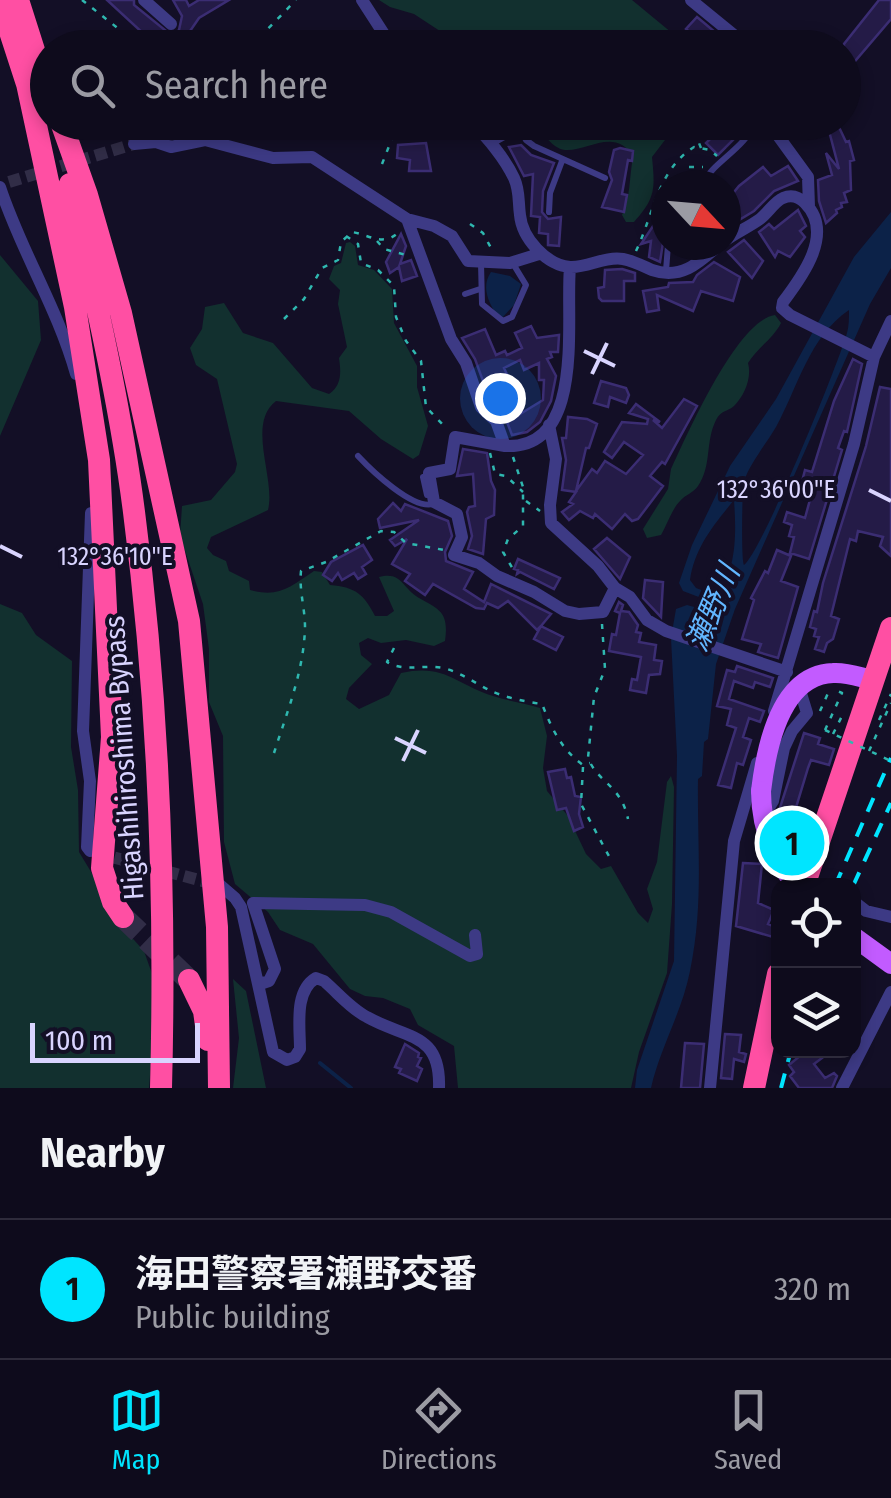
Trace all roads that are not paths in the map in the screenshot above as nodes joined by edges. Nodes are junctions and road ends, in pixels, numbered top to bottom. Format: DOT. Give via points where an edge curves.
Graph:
graph roads {
  1 [pos="18,0"];
  2 [pos="362,0"];
  3 [pos="691,0"];
  4 [pos="0,2"];
  5 [pos="152,2"];
  6 [pos="171,24"];
  7 [pos="381,30"];
  8 [pos="728,30"];
  9 [pos="30,43"];
  10 [pos="30,61"];
  11 [pos="50,140"];
  12 [pos="55,140"];
  13 [pos="62,140"];
  14 [pos="65,140"];
  15 [pos="488,140"];
  16 [pos="497,140"];
  17 [pos="526,140"];
  18 [pos="740,140"];
  19 [pos="781,140"];
  20 [pos="134,144"];
  21 [pos="492,144"];
  22 [pos="562,161"];
  23 [pos="709,170"];
  24 [pos="606,178"];
  25 [pos="3,184"];
  26 [pos="809,207"];
  27 [pos="549,212"];
  28 [pos="407,221"];
  29 [pos="741,231"];
  30 [pos="540,254"];
  31 [pos="667,260"];
  32 [pos="700,260"];
  33 [pos="487,262"];
  34 [pos="512,262"];
  35 [pos="570,267"];
  36 [pos="666,273"];
  37 [pos="480,289"];
  38 [pos="464,294"];
  39 [pos="97,308"];
  40 [pos="891,322"];
  41 [pos="874,357"];
  42 [pos="549,425"];
  43 [pos="508,447"];
  44 [pos="358,456"];
  45 [pos="423,477"];
  46 [pos="434,504"];
  47 [pos="615,588"];
  48 [pos="891,628"];
  49 [pos="793,679"];
  50 [pos="882,687"];
  51 [pos="744,810"];
  52 [pos="90,851"];
  53 [pos="794,878"];
  54 [pos="803,878"];
  55 [pos="220,886"];
  56 [pos="861,907"];
  57 [pos="122,917"];
  58 [pos="891,917"];
  59 [pos="475,935"];
  60 [pos="861,942"];
  61 [pos="891,964"];
  62 [pos="189,980"];
  63 [pos="260,984"];
  64 [pos="891,992"];
  65 [pos="771,1007"];
  66 [pos="161,1088"];
  67 [pos="208,1088"];
  68 [pos="218,1088"];
  69 [pos="439,1088"];
  70 [pos="710,1088"];
  71 [pos="754,1088"];
  72 [pos="842,1088"];
  1 -- 9 [label="highway, Higashihiroshima Bypass"];
  2 -- 7 [label="street"];
  3 -- 8 [label="street"];
  4 -- 10 [label="highway, Higashihiroshima Bypass"];
  5 -- 6 [label="street"];
  11 -- 57 [label="highway" via="96,442 112,737 102,868"];
  12 -- 39 [label="highway, Higashihiroshima Bypass"];
  13 -- 39 [label="highway, Higashihiroshima Bypass"];
  14 -- 68 [label="highway" via="121,313 189,621 217,927"];
  15 -- 21 [label="street"];
  16 -- 21 [label="lane"];
  17 -- 22 [label="lane"];
  18 -- 23 [label="lane"];
  19 -- 26 [label="street" via="808,177"];
  20 -- 28 [label="street" via="171,147 205,140 273,158 312,157"];
  21 -- 30 [label="street" via="514,179 520,220"];
  22 -- 24 [label="lane"];
  22 -- 27 [label="lane"];
  25 -- 52 [label="street" via="80,388 91,516 83,732"];
  26 -- 29 [label="street" via="800,198 781,198"];
  26 -- 41 [label="street" via="815,246 808,270 782,308"];
  28 -- 33 [label="street" via="434,226 452,236 468,261"];
  28 -- 43 [label="street" via="450,339"];
  30 -- 34 [label="street"];
  30 -- 35 [label="street"];
  31 -- 36 [label="lane"];
  32 -- 36 [label="street" via="684,272"];
  33 -- 34 [label="street"];
  33 -- 37 [label="lane"];
  34 -- 37 [label="lane" via="526,284 510,320 490,313"];
  35 -- 36 [label="street" via="605,258"];
  35 -- 42 [label="street" via="568,381 564,404"];
  37 -- 38 [label="lane"];
  39 -- 66 [label="highway, Higashihiroshima Bypass" via="134,509 149,644 164,898"];
  40 -- 41 [label="street"];
  41 -- 49 [label="street"];
  42 -- 43 [label="street" via="528,444"];
  42 -- 47 [label="street" via="556,459 552,524"];
  43 -- 46 [label="street" via="455,437 450,468 430,473"];
  44 -- 46 [label="lane" via="422,506"];
  45 -- 46 [label="lane"];
  46 -- 47 [label="street" via="457,514 462,538 454,555 565,611 601,612"];
  47 -- 49 [label="street" via="666,631"];
  48 -- 50 [label="highway"];
  49 -- 50 [label="main road" via="832,673"];
  49 -- 51 [label="street"];
  49 -- 51 [label="street" via="807,713 784,748 770,806"];
  49 -- 53 [label="main road, bridge" via="761,791 771,846"];
  50 -- 54 [label="highway"];
  51 -- 70 [label="street" via="734,841"];
  55 -- 63 [label="street" via="240,907"];
  56 -- 58 [label="street"];
  59 -- 63 [label="street" via="477,954 470,956 391,912 365,905 253,902 275,970"];
  60 -- 61 [label="main road"];
  62 -- 67 [label="highway" via="208,1032"];
  63 -- 69 [label="street" via="277,1056 286,1060 300,1050 301,997 316,978 364,1016 428,1047 438,1059"];
  64 -- 72 [label="street"];
  65 -- 71 [label="highway"];
}
